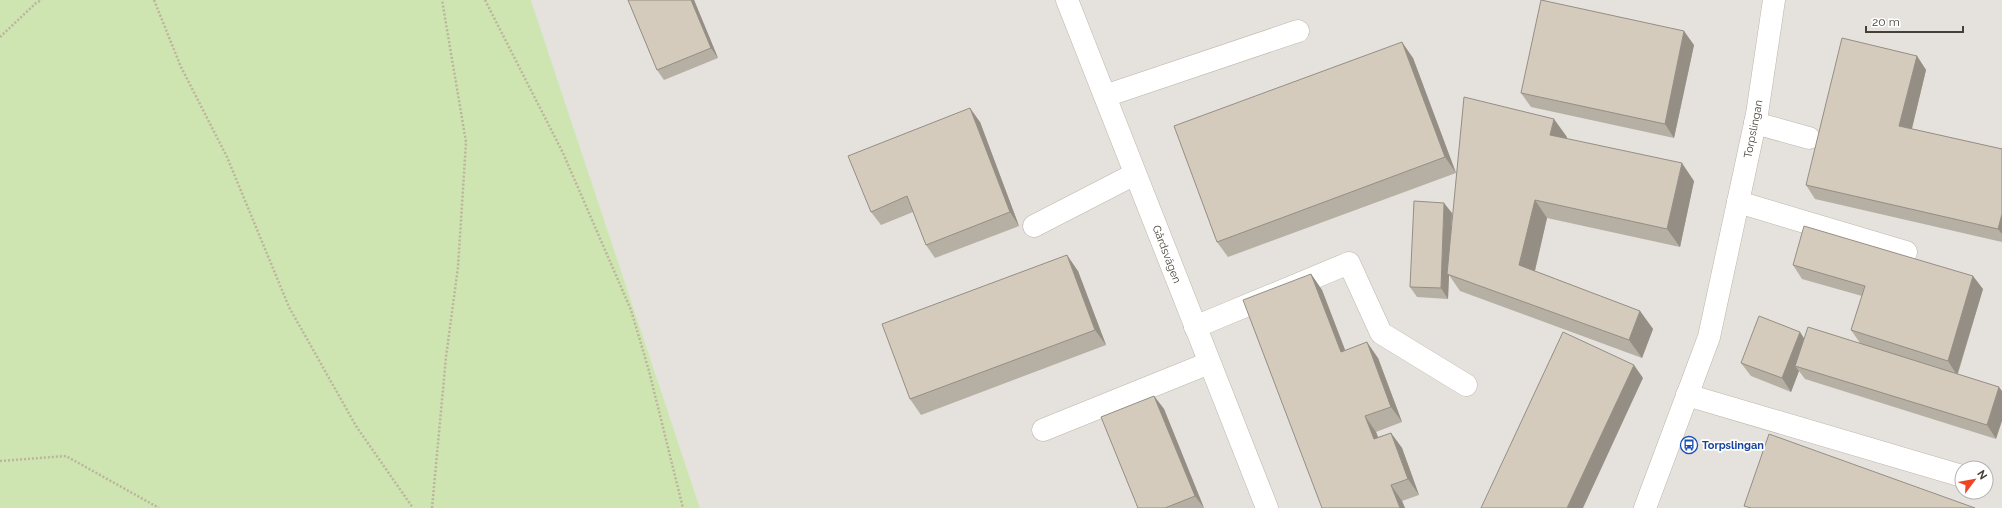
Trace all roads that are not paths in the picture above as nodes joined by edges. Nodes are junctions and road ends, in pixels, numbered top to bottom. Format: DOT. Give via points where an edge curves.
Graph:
graph roads {
  1 [pos="1067,0"];
  2 [pos="1774,0"];
  3 [pos="1298,31"];
  4 [pos="1105,96"];
  5 [pos="1755,123"];
  6 [pos="1809,138"];
  7 [pos="1135,174"];
  8 [pos="1738,202"];
  9 [pos="1034,226"];
  10 [pos="1906,252"];
  11 [pos="1195,327"];
  12 [pos="1209,363"];
  13 [pos="1466,385"];
  14 [pos="1687,395"];
  15 [pos="1043,430"];
  16 [pos="1954,474"];
  17 [pos="1267,508"];
  18 [pos="1645,508"];
  1 -- 4 [label="street, Gårdsvägen"];
  2 -- 5 [label="street, Torpslingan"];
  3 -- 4 [label="street"];
  4 -- 7 [label="street, Gårdsvägen"];
  5 -- 6 [label="street"];
  5 -- 8 [label="street, Torpslingan"];
  7 -- 9 [label="street"];
  7 -- 11 [label="street, Gårdsvägen"];
  8 -- 10 [label="street"];
  8 -- 14 [label="street, Torpslingan" via="1709,337"];
  11 -- 12 [label="street, Gårdsvägen"];
  11 -- 13 [label="street" via="1349,263 1381,333"];
  12 -- 15 [label="street"];
  12 -- 17 [label="street, Gårdsvägen"];
  14 -- 16 [label="street"];
  14 -- 18 [label="street, Torpslingan"];
}
